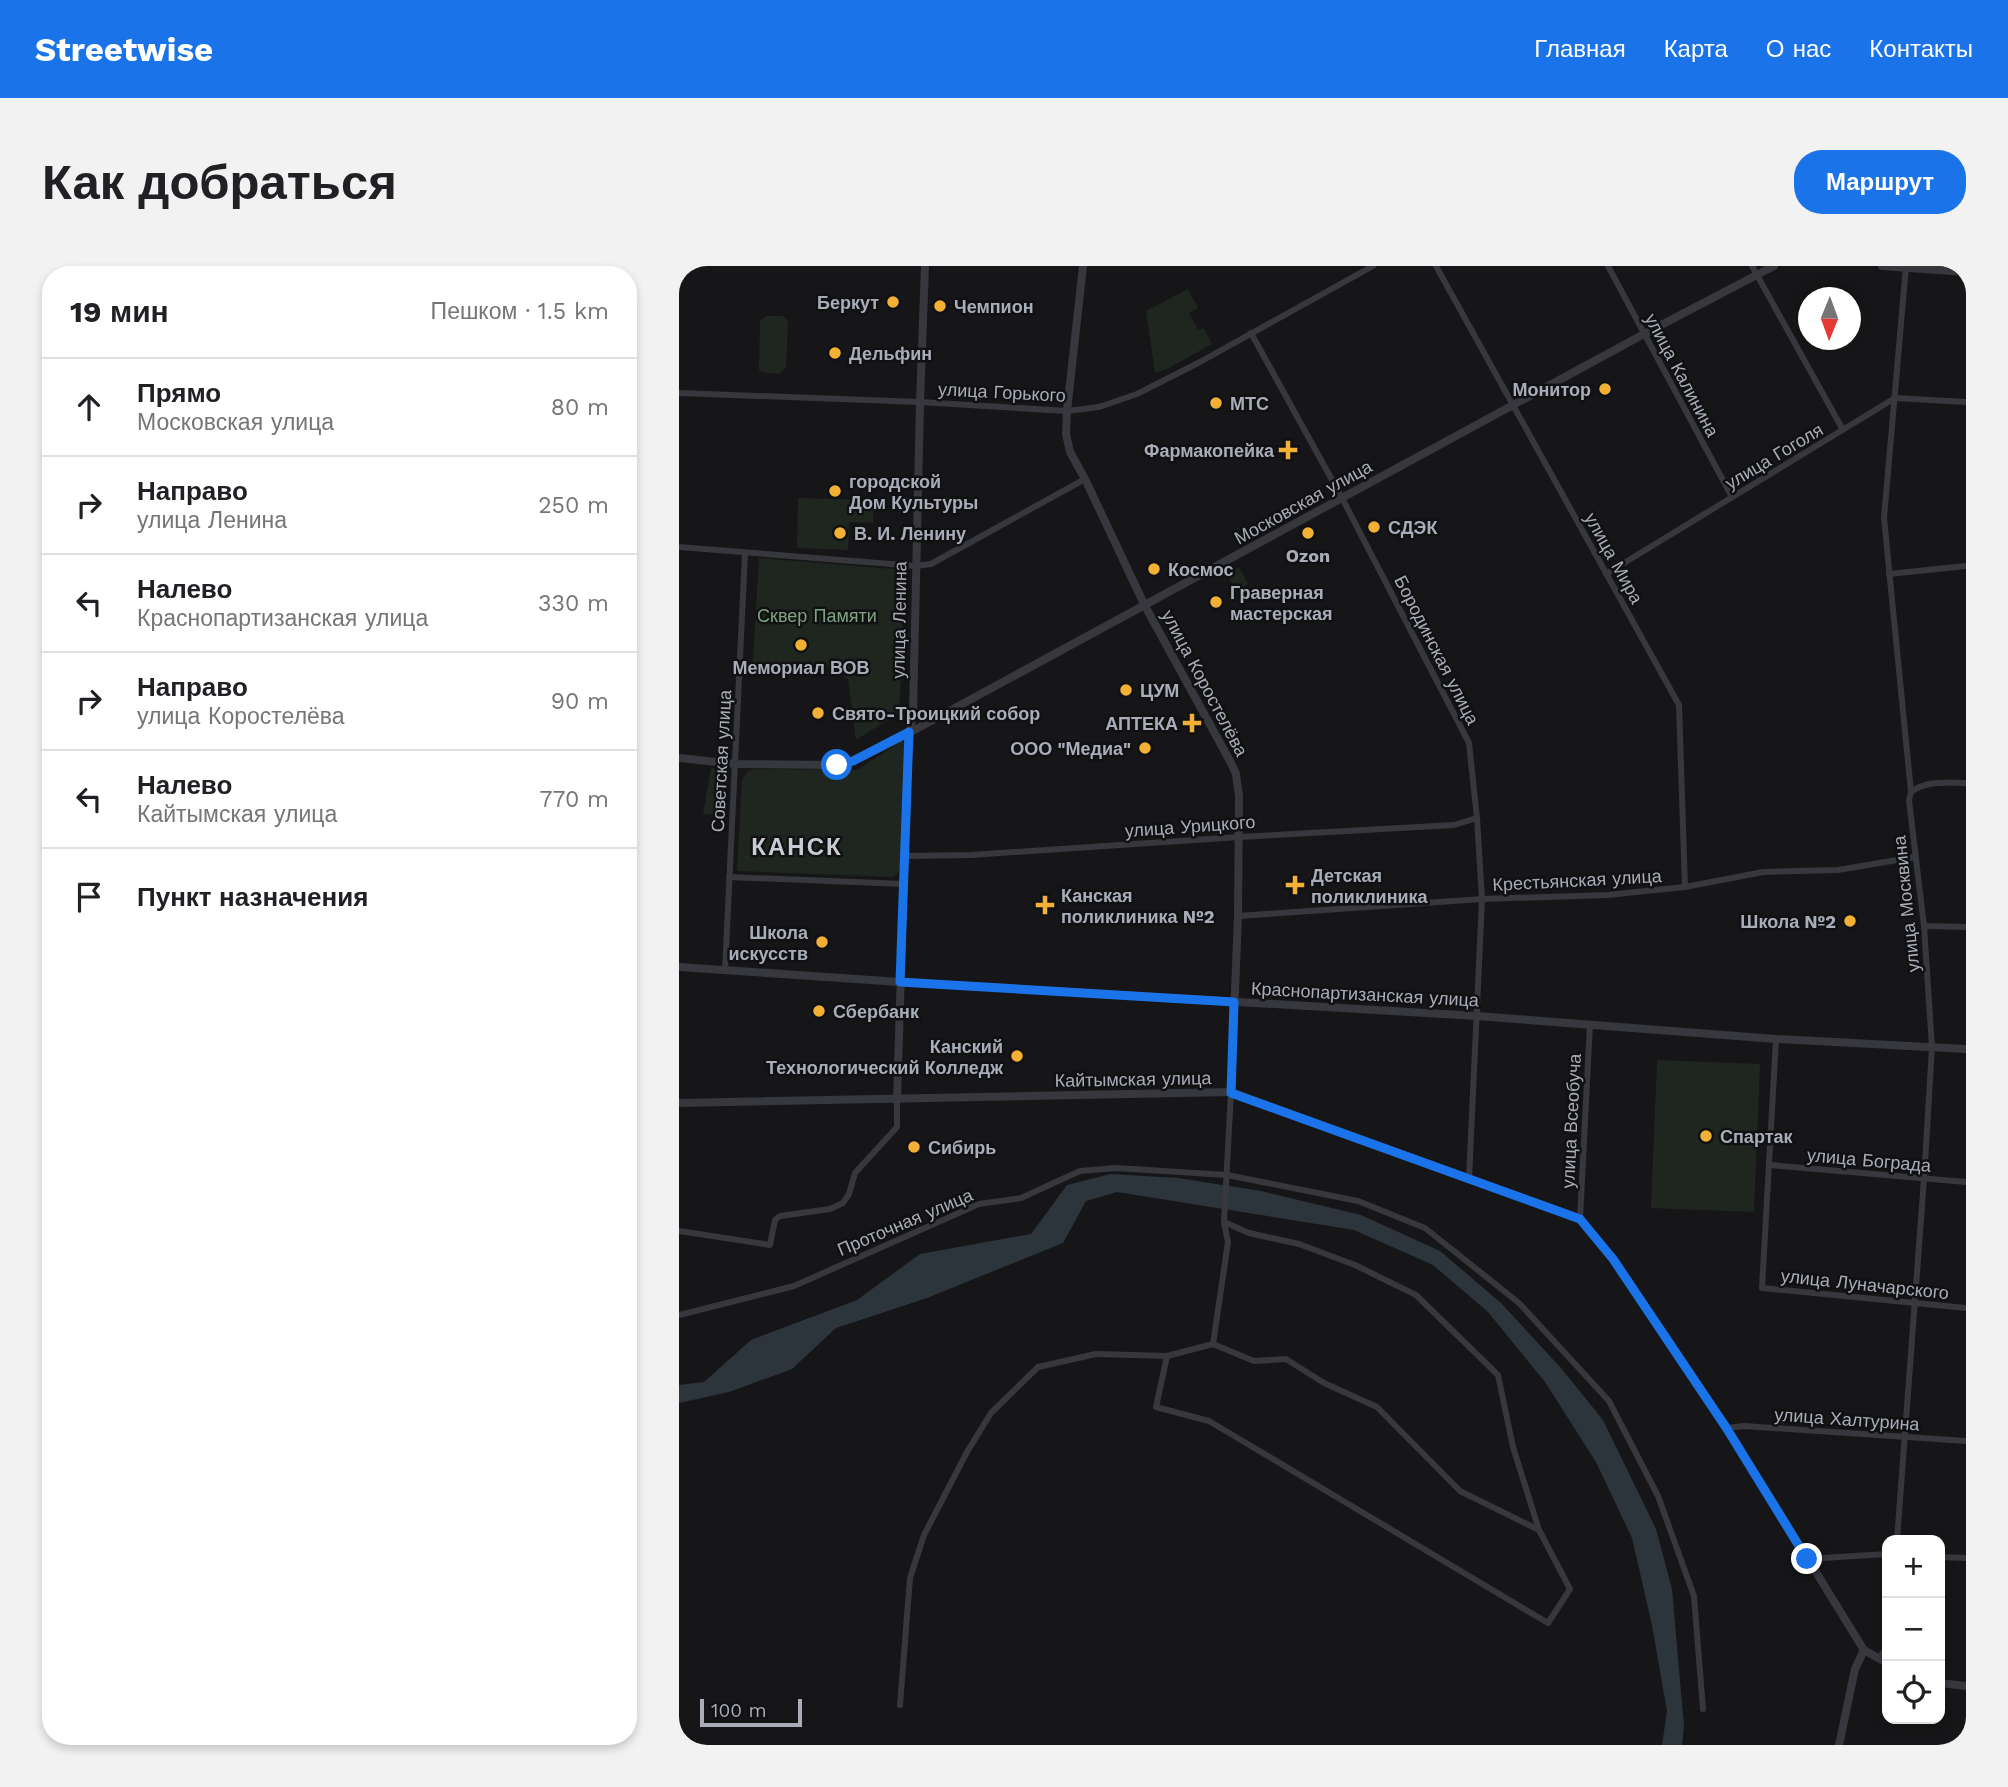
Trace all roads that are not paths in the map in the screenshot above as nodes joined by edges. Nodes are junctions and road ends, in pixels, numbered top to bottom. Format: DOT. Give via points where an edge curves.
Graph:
graph roads {
  1 [pos="925,266"];
  2 [pos="1083,266"];
  3 [pos="1373,266"];
  4 [pos="1436,266"];
  5 [pos="1608,266"];
  6 [pos="1752,266"];
  7 [pos="1774,266"];
  8 [pos="1882,266"];
  9 [pos="1906,267"];
  10 [pos="1966,272"];
  11 [pos="1757,275"];
  12 [pos="1251,333"];
  13 [pos="1644,334"];
  14 [pos="679,393"];
  15 [pos="1895,398"];
  16 [pos="920,401"];
  17 [pos="1966,401"];
  18 [pos="1514,405"];
  19 [pos="1067,411"];
  20 [pos="1843,430"];
  21 [pos="1085,479"];
  22 [pos="1732,497"];
  23 [pos="1342,498"];
  24 [pos="679,547"];
  25 [pos="745,552"];
  26 [pos="916,566"];
  27 [pos="1966,566"];
  28 [pos="1607,574"];
  29 [pos="1889,574"];
  30 [pos="1145,606"];
  31 [pos="909,732"];
  32 [pos="679,758"];
  33 [pos="735,764"];
  34 [pos="1966,783"];
  35 [pos="1910,792"];
  36 [pos="1477,818"];
  37 [pos="1239,837"];
  38 [pos="905,856"];
  39 [pos="1915,857"];
  40 [pos="729,877"];
  41 [pos="904,884"];
  42 [pos="1685,887"];
  43 [pos="1482,899"];
  44 [pos="1238,916"];
  45 [pos="1924,926"];
  46 [pos="1966,926"];
  47 [pos="679,967"];
  48 [pos="725,971"];
  49 [pos="900,982"];
  50 [pos="1234,1002"];
  51 [pos="1477,1016"];
  52 [pos="1590,1024"];
  53 [pos="1776,1039"];
  54 [pos="1932,1047"];
  55 [pos="1966,1049"];
  56 [pos="1231,1093"];
  57 [pos="897,1100"];
  58 [pos="679,1103"];
  59 [pos="1770,1166"];
  60 [pos="1227,1175"];
  61 [pos="1469,1179"];
  62 [pos="1924,1179"];
  63 [pos="1966,1182"];
  64 [pos="1580,1219"];
  65 [pos="1224,1222"];
  66 [pos="679,1231"];
  67 [pos="1914,1303"];
  68 [pos="1966,1308"];
  69 [pos="679,1315"];
  70 [pos="1213,1344"];
  71 [pos="1167,1356"];
  72 [pos="1727,1429"];
  73 [pos="1903,1437"];
  74 [pos="1966,1441"];
  75 [pos="1539,1530"];
  76 [pos="1896,1535"];
  77 [pos="1882,1554"];
  78 [pos="1945,1556"];
  79 [pos="1966,1558"];
  80 [pos="1807,1559"];
  81 [pos="1864,1650"];
  82 [pos="1882,1654"];
  83 [pos="1878,1659"];
  84 [pos="1882,1661"];
  85 [pos="1945,1684"];
  86 [pos="1966,1686"];
  87 [pos="900,1705"];
  88 [pos="1703,1709"];
  89 [pos="1839,1745"];
  1 -- 16 [label="street, улица Ленина"];
  2 -- 19 [label="street, улица Коростелёва"];
  3 -- 12 [label="street, улица Горького"];
  4 -- 18 [label="street, улица Мира"];
  5 -- 13 [label="street, улица Калинина"];
  6 -- 11 [label="street"];
  7 -- 11 [label="street, Московская улица"];
  8 -- 9 [label="street"];
  9 -- 10 [label="street"];
  9 -- 15 [label="street, улица Москвина"];
  11 -- 13 [label="street, Московская улица"];
  11 -- 20 [label="street"];
  12 -- 19 [label="street, улица Горького" via="1137,394 1099,407"];
  12 -- 23 [label="street, Бородинская улица"];
  13 -- 18 [label="street, Московская улица"];
  13 -- 22 [label="street, улица Калинина"];
  14 -- 16 [label="street, улица Горького"];
  15 -- 17 [label="street"];
  15 -- 20 [label="street, улица Гоголя"];
  15 -- 29 [label="street, улица Москвина" via="1884,518"];
  16 -- 19 [label="street, улица Горького"];
  16 -- 26 [label="street, улица Ленина"];
  18 -- 23 [label="street, Московская улица"];
  18 -- 28 [label="street, улица Мира"];
  19 -- 21 [label="street, улица Коростелёва" via="1070,452"];
  20 -- 22 [label="street, улица Гоголя"];
  21 -- 26 [label="street" via="932,564"];
  21 -- 30 [label="street, улица Коростелёва"];
  22 -- 28 [label="street, улица Гоголя"];
  23 -- 30 [label="street, Московская улица"];
  23 -- 36 [label="street, Бородинская улица" via="1469,743"];
  24 -- 25 [label="street"];
  25 -- 26 [label="street"];
  25 -- 33 [label="street, Советская улица"];
  26 -- 31 [label="street, улица Ленина"];
  27 -- 29 [label="street"];
  28 -- 42 [label="street, улица Мира" via="1679,705"];
  29 -- 35 [label="street, улица Москвина"];
  30 -- 31 [label="street, Московская улица"];
  30 -- 37 [label="street, улица Коростелёва" via="1236,774"];
  31 -- 33 [label="street, Московская улица" via="837,765"];
  31 -- 38 [label="street, улица Ленина"];
  32 -- 33 [label="street, Московская улица"];
  33 -- 40 [label="street, Советская улица"];
  34 -- 35 [label="street" via="1927,783"];
  35 -- 39 [label="street, улица Москвина"];
  36 -- 37 [label="street, улица Урицкого" via="1454,825"];
  36 -- 43 [label="street, Бородинская улица"];
  37 -- 38 [label="street, улица Урицкого"];
  37 -- 44 [label="street, улица Коростелёва"];
  38 -- 41 [label="street, улица Ленина"];
  39 -- 42 [label="street, Крестьянская улица" via="1838,870 1763,872"];
  39 -- 45 [label="street, улица Москвина"];
  40 -- 41 [label="street"];
  40 -- 48 [label="street, Советская улица"];
  41 -- 49 [label="street, улица Ленина"];
  42 -- 43 [label="street, Крестьянская улица"];
  43 -- 44 [label="street, Крестьянская улица"];
  43 -- 51 [label="street, Бородинская улица"];
  44 -- 50 [label="street, улица Коростелёва"];
  45 -- 46 [label="street"];
  45 -- 54 [label="street, улица Москвина"];
  47 -- 48 [label="street, Краснопартизанская улица"];
  48 -- 49 [label="street, Краснопартизанская улица"];
  49 -- 50 [label="street, Краснопартизанская улица"];
  49 -- 57 [label="street, улица Ленина"];
  50 -- 51 [label="street, Краснопартизанская улица"];
  50 -- 56 [label="street, улица Коростелёва"];
  51 -- 52 [label="street, Краснопартизанская улица"];
  51 -- 61 [label="street, Бородинская улица"];
  52 -- 53 [label="street, Краснопартизанская улица"];
  52 -- 64 [label="street, улица Всеобуча"];
  53 -- 54 [label="street, Краснопартизанская улица"];
  53 -- 59 [label="street"];
  54 -- 55 [label="street, Краснопартизанская улица"];
  54 -- 62 [label="street, улица Москвина"];
  56 -- 57 [label="street, Кайтымская улица"];
  56 -- 60 [label="street, улица Коростелёва"];
  56 -- 61 [label="street, Кайтымская улица"];
  57 -- 58 [label="street, Кайтымская улица"];
  57 -- 66 [label="street" via="897,1128 855,1173 847,1199 837,1207 780,1216 770,1245"];
  59 -- 62 [label="street, улица Бограда"];
  59 -- 67 [label="street, улица Луначарского" via="1762,1288"];
  60 -- 65 [label="street, улица Коростелёва"];
  60 -- 69 [label="street, Проточная улица" via="1116,1168 1080,1171 1021,1198 979,1204 794,1286"];
  60 -- 88 [label="street, Проточная улица" via="1358,1201 1425,1227 1519,1303 1609,1401 1658,1496 1694,1596"];
  61 -- 64 [label="street, Кайтымская улица"];
  62 -- 63 [label="street, улица Бограда"];
  62 -- 67 [label="street, улица Москвина"];
  64 -- 72 [label="street" via="1613,1259"];
  65 -- 70 [label="street, улица Коростелёва" via="1228,1242"];
  65 -- 75 [label="street" via="1355,1265 1416,1295 1489,1366 1498,1375 1513,1447"];
  67 -- 68 [label="street, улица Луначарского"];
  67 -- 73 [label="street, улица Москвина"];
  70 -- 71 [label="street"];
  70 -- 75 [label="street" via="1254,1361 1286,1359 1377,1407 1460,1491"];
  71 -- 75 [label="street" via="1156,1408 1209,1421 1548,1623 1570,1589"];
  71 -- 87 [label="street" via="1096,1354 1038,1367 991,1413 924,1535 910,1578"];
  72 -- 73 [label="street, улица Халтурина" via="1744,1426"];
  72 -- 80 [label="street"];
  73 -- 74 [label="street, улица Халтурина"];
  73 -- 76 [label="street, улица Москвина"];
  77 -- 80 [label="street"];
  78 -- 79 [label="street"];
  80 -- 81 [label="street"];
  81 -- 83 [label="street"];
  81 -- 89 [label="street" via="1855,1668"];
  82 -- 83 [label="street"];
  83 -- 84 [label="street"];
  85 -- 86 [label="street"];
}
